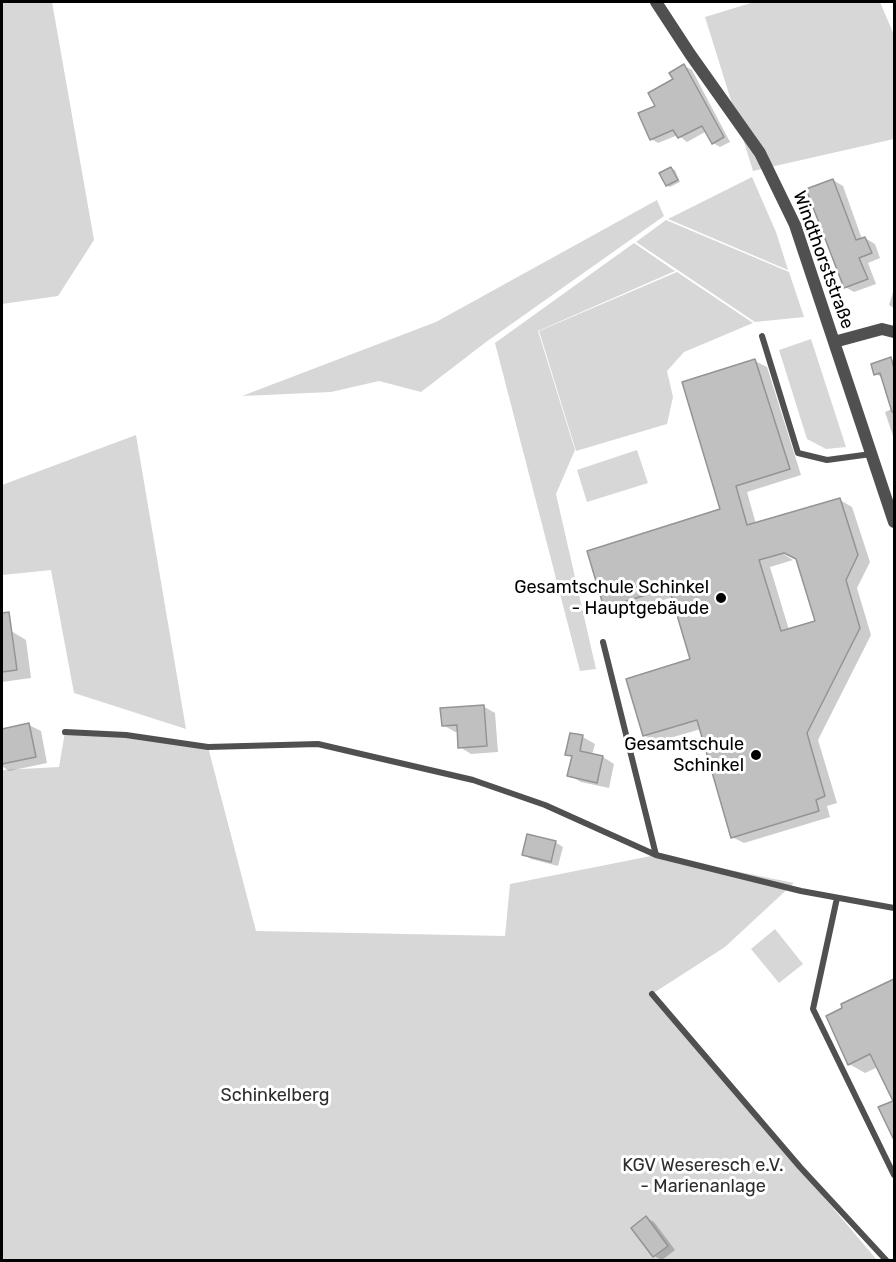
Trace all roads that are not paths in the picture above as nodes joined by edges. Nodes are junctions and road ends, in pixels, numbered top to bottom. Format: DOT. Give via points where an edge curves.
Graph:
graph roads {
  1 [pos="656,2"];
  2 [pos="894,332"];
  3 [pos="762,336"];
  4 [pos="834,342"];
  5 [pos="872,454"];
  6 [pos="894,522"];
  7 [pos="603,642"];
  8 [pos="65,732"];
  9 [pos="656,855"];
  10 [pos="837,898"];
  11 [pos="894,908"];
  12 [pos="652,994"];
  13 [pos="894,1175"];
  14 [pos="886,1260"];
  1 -- 4 [label="street, Windthorststraße" via="760,153 795,225"];
  2 -- 4 [label="street" via="882,329"];
  3 -- 5 [label="lane" via="798,453 827,460"];
  4 -- 5 [label="street, Windthorststraße"];
  5 -- 6 [label="street, Windthorststraße"];
  7 -- 9 [label="lane"];
  8 -- 9 [label="lane" via="126,735 208,747 318,744 473,780 545,805"];
  9 -- 10 [label="lane"];
  10 -- 11 [label="lane"];
  10 -- 13 [label="lane" via="813,1009"];
  12 -- 14 [label="lane" via="800,1167"];
}
